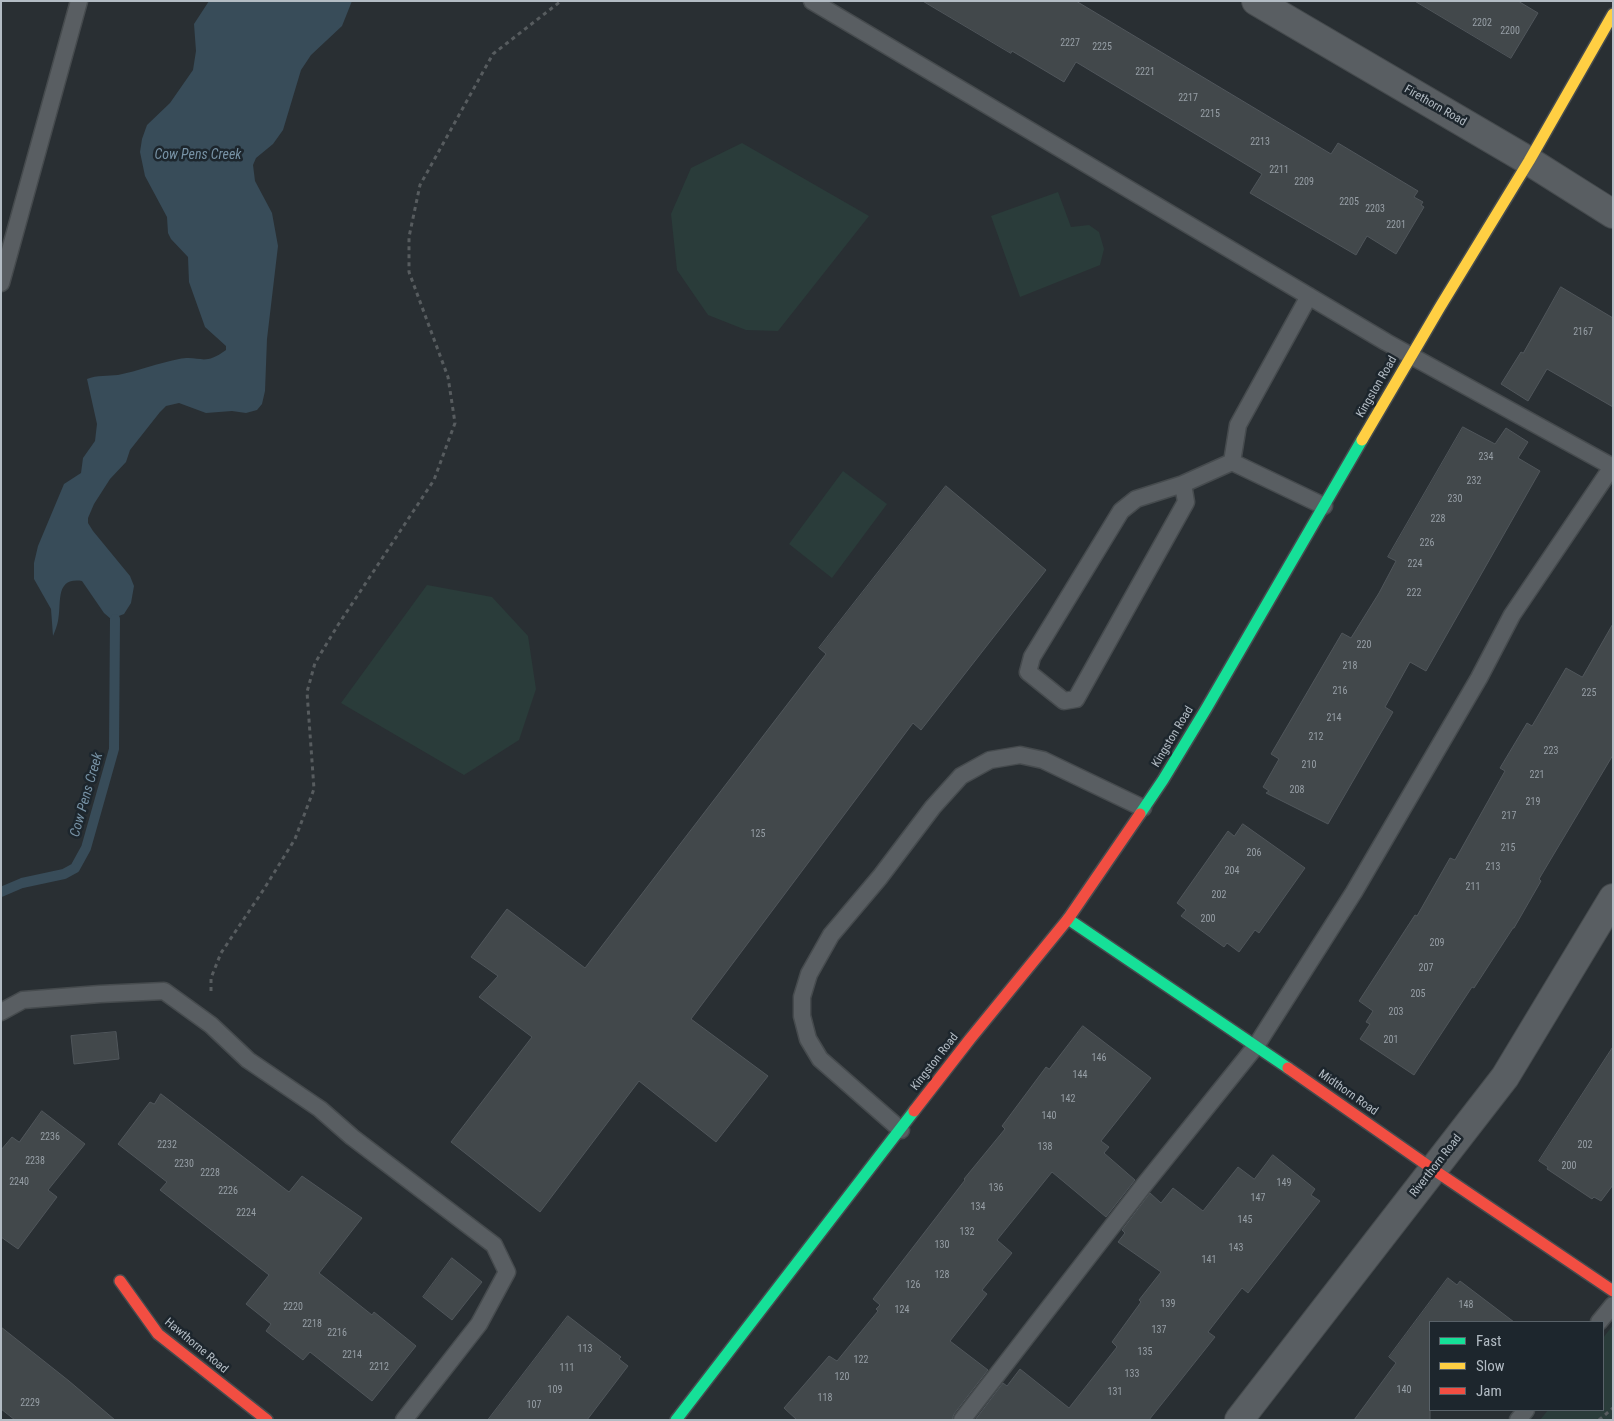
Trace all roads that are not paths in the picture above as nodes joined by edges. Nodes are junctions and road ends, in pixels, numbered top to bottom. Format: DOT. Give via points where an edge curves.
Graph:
graph roads {
  1 [pos="79,1"];
  2 [pos="812,1"];
  3 [pos="1256,1"];
  4 [pos="1613,14"];
  5 [pos="1529,161"];
  6 [pos="1613,214"];
  7 [pos="1,283"];
  8 [pos="1309,296"];
  9 [pos="1412,356"];
  10 [pos="1232,462"];
  11 [pos="1612,467"];
  12 [pos="1183,484"];
  13 [pos="1324,506"];
  14 [pos="1143,808"];
  15 [pos="1613,898"];
  16 [pos="1068,919"];
  17 [pos="1,1012"];
  18 [pos="1256,1046"];
  19 [pos="901,1130"];
  20 [pos="1434,1170"];
  21 [pos="120,1281"];
  22 [pos="1613,1291"];
  23 [pos="1613,1305"];
  24 [pos="1600,1321"];
  25 [pos="267,1420"];
  26 [pos="404,1420"];
  27 [pos="676,1420"];
  28 [pos="962,1420"];
  29 [pos="1239,1420"];
  1 -- 7 [label="lane"];
  2 -- 8 [label="lane"];
  3 -- 5 [label="street, Firethorn Road"];
  4 -- 5 [label="street, Kingston Road"];
  5 -- 6 [label="street, Firethorn Road"];
  5 -- 9 [label="street, Kingston Road"];
  8 -- 9 [label="lane"];
  8 -- 10 [label="lane" via="1238,425"];
  9 -- 11 [label="lane"];
  9 -- 13 [label="street, Kingston Road"];
  10 -- 12 [label="lane"];
  10 -- 13 [label="lane"];
  11 -- 18 [label="lane" via="1512,615 1479,678 1354,892"];
  12 -- 12 [label="lane" via="1136,499 1121,512 1032,657 1028,672 1064,701 1076,699 1186,502"];
  13 -- 14 [label="street, Kingston Road" via="1206,709"];
  14 -- 16 [label="street, Kingston Road"];
  14 -- 19 [label="lane" via="1043,760 1020,755 990,760 961,776 831,935 809,974 802,997 802,1016 808,1038 820,1059"];
  15 -- 20 [label="street, Riverthorn Road" via="1505,1077"];
  16 -- 18 [label="street, Midthorn Road"];
  16 -- 19 [label="street, Kingston Road"];
  17 -- 26 [label="lane" via="23,1000 164,991 211,1025 248,1060 320,1108 352,1137 494,1244 507,1272 479,1324"];
  18 -- 20 [label="street, Midthorn Road"];
  18 -- 28 [label="lane" via="1138,1192"];
  19 -- 27 [label="street, Kingston Road"];
  20 -- 22 [label="street, Midthorn Road"];
  20 -- 29 [label="street, Riverthorn Road"];
  21 -- 25 [label="street, Hawthorne Road" via="158,1334"];
  23 -- 24 [label="lane"];
}
